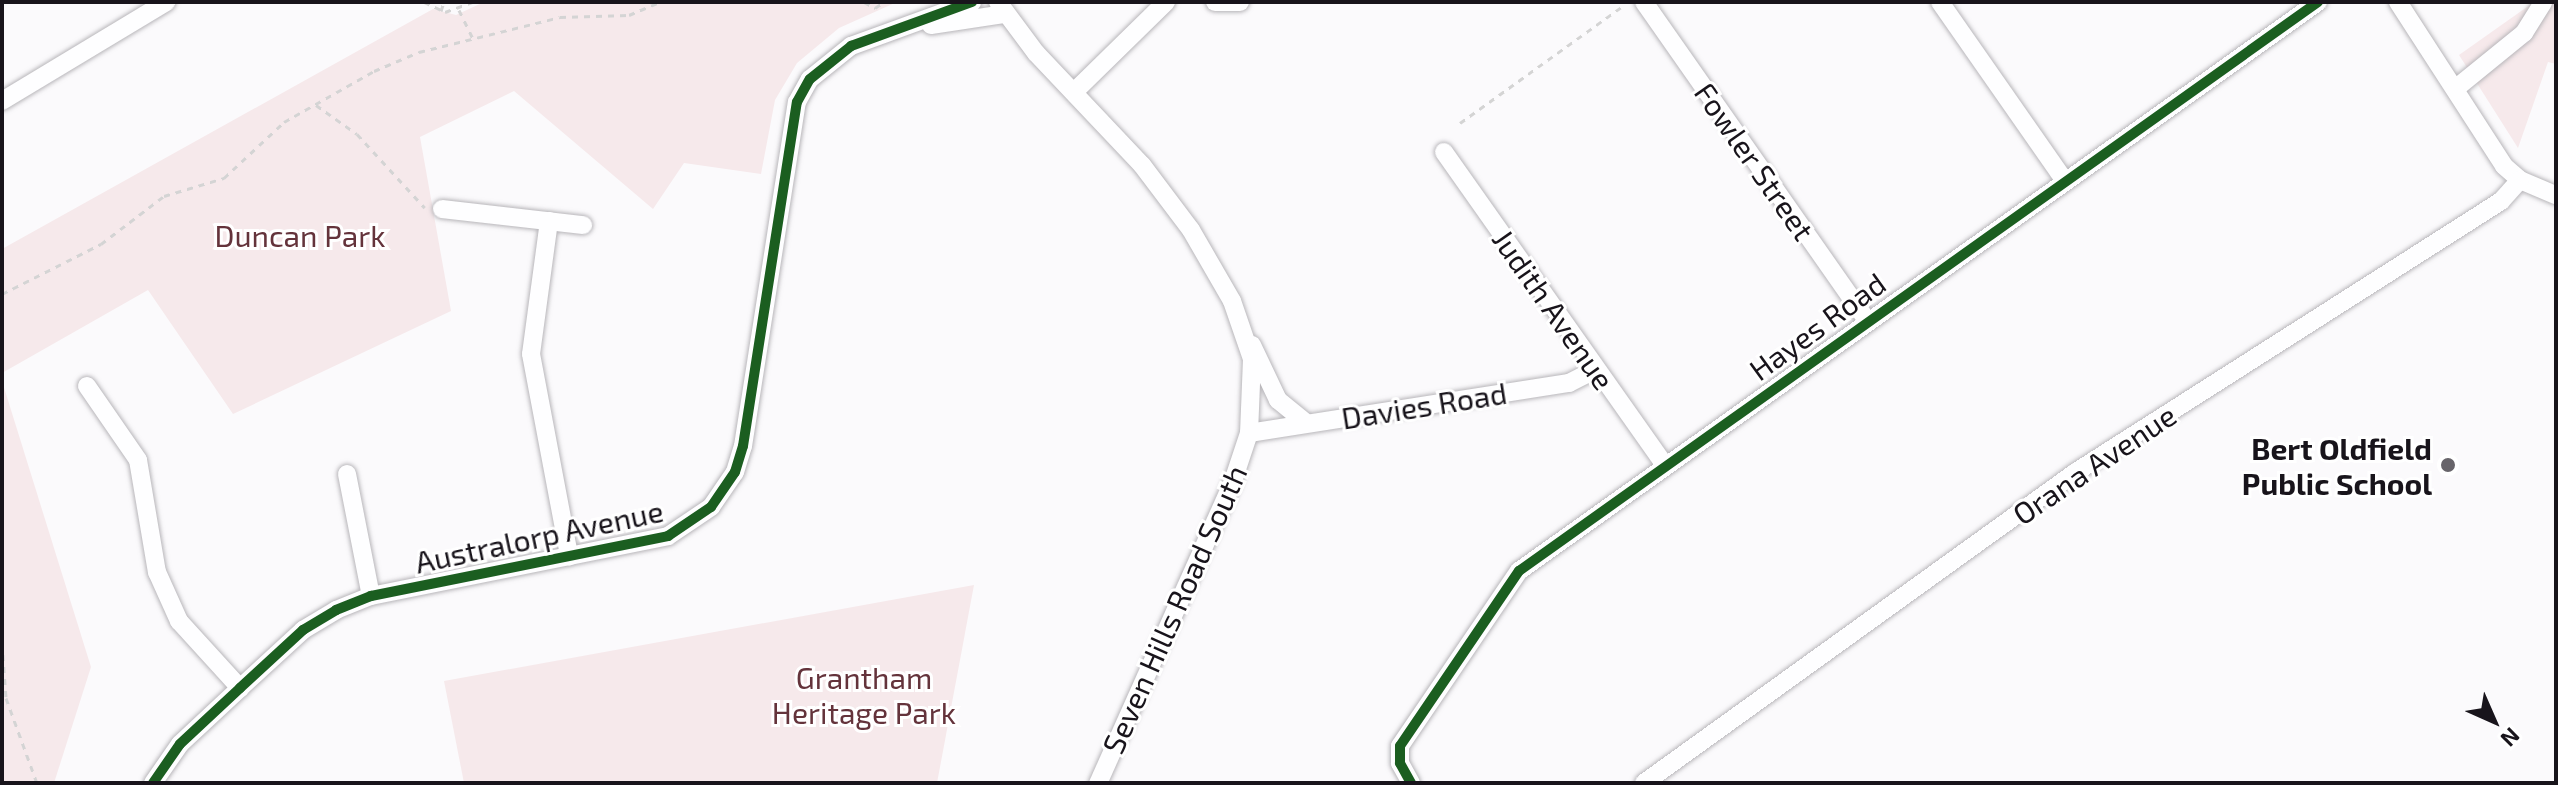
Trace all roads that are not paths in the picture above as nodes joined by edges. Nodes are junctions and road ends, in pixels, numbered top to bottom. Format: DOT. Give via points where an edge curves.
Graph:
graph roads {
  1 [pos="166,2"];
  2 [pos="972,2"];
  3 [pos="1166,2"];
  4 [pos="1215,2"];
  5 [pos="1240,2"];
  6 [pos="1644,2"];
  7 [pos="1940,2"];
  8 [pos="2318,2"];
  9 [pos="2398,2"];
  10 [pos="2543,2"];
  11 [pos="1001,8"];
  12 [pos="888,31"];
  13 [pos="2455,89"];
  14 [pos="1074,92"];
  15 [pos="2,101"];
  16 [pos="1444,152"];
  17 [pos="2520,180"];
  18 [pos="2065,181"];
  19 [pos="2556,195"];
  20 [pos="442,209"];
  21 [pos="549,221"];
  22 [pos="583,225"];
  23 [pos="1866,319"];
  24 [pos="1248,339"];
  25 [pos="1596,369"];
  26 [pos="87,386"];
  27 [pos="1306,423"];
  28 [pos="1249,433"];
  29 [pos="1665,465"];
  30 [pos="347,474"];
  31 [pos="569,556"];
  32 [pos="371,596"];
  33 [pos="240,688"];
  34 [pos="153,783"];
  35 [pos="1098,783"];
  36 [pos="1411,783"];
  37 [pos="1644,783"];
  1 -- 15 [label="street"];
  2 -- 12 [label="street, Australorp Avenue"];
  3 -- 14 [label="street"];
  4 -- 5 [label="street"];
  6 -- 23 [label="street, Fowler Street"];
  7 -- 18 [label="street"];
  8 -- 18 [label="street, Hayes Road"];
  9 -- 13 [label="street"];
  10 -- 13 [label="street" via="2516,41"];
  11 -- 12 [label="street, Australorp Avenue"];
  11 -- 14 [label="street, Seven Hills Road South"];
  12 -- 31 [label="street, Australorp Avenue" via="833,57 797,102 743,446 728,485 699,518 668,536"];
  13 -- 17 [label="street" via="2501,163"];
  14 -- 24 [label="street, Seven Hills Road South" via="1142,165 1191,230"];
  16 -- 25 [label="street, Judith Avenue"];
  17 -- 19 [label="street"];
  17 -- 37 [label="street, Orana Avenue" via="2501,201 2076,472"];
  18 -- 23 [label="street, Hayes Road"];
  20 -- 21 [label="street"];
  21 -- 22 [label="street"];
  21 -- 31 [label="street" via="531,354"];
  23 -- 29 [label="street, Hayes Road"];
  24 -- 27 [label="street, Seven Hills Road South" via="1260,353 1278,400"];
  24 -- 28 [label="street, Seven Hills Road South" via="1254,379"];
  25 -- 27 [label="street, Davies Road" via="1569,383"];
  25 -- 29 [label="street, Judith Avenue"];
  26 -- 33 [label="street" via="138,460 157,572 179,621"];
  27 -- 28 [label="street, Davies Road"];
  28 -- 35 [label="street, Seven Hills Road South" via="1207,546"];
  29 -- 36 [label="street, Hayes Road" via="1508,582 1400,746 1400,763"];
  30 -- 32 [label="street"];
  31 -- 32 [label="street, Australorp Avenue"];
  32 -- 33 [label="street, Australorp Avenue" via="303,630"];
  33 -- 34 [label="street, Australorp Avenue" via="180,744"];
}
